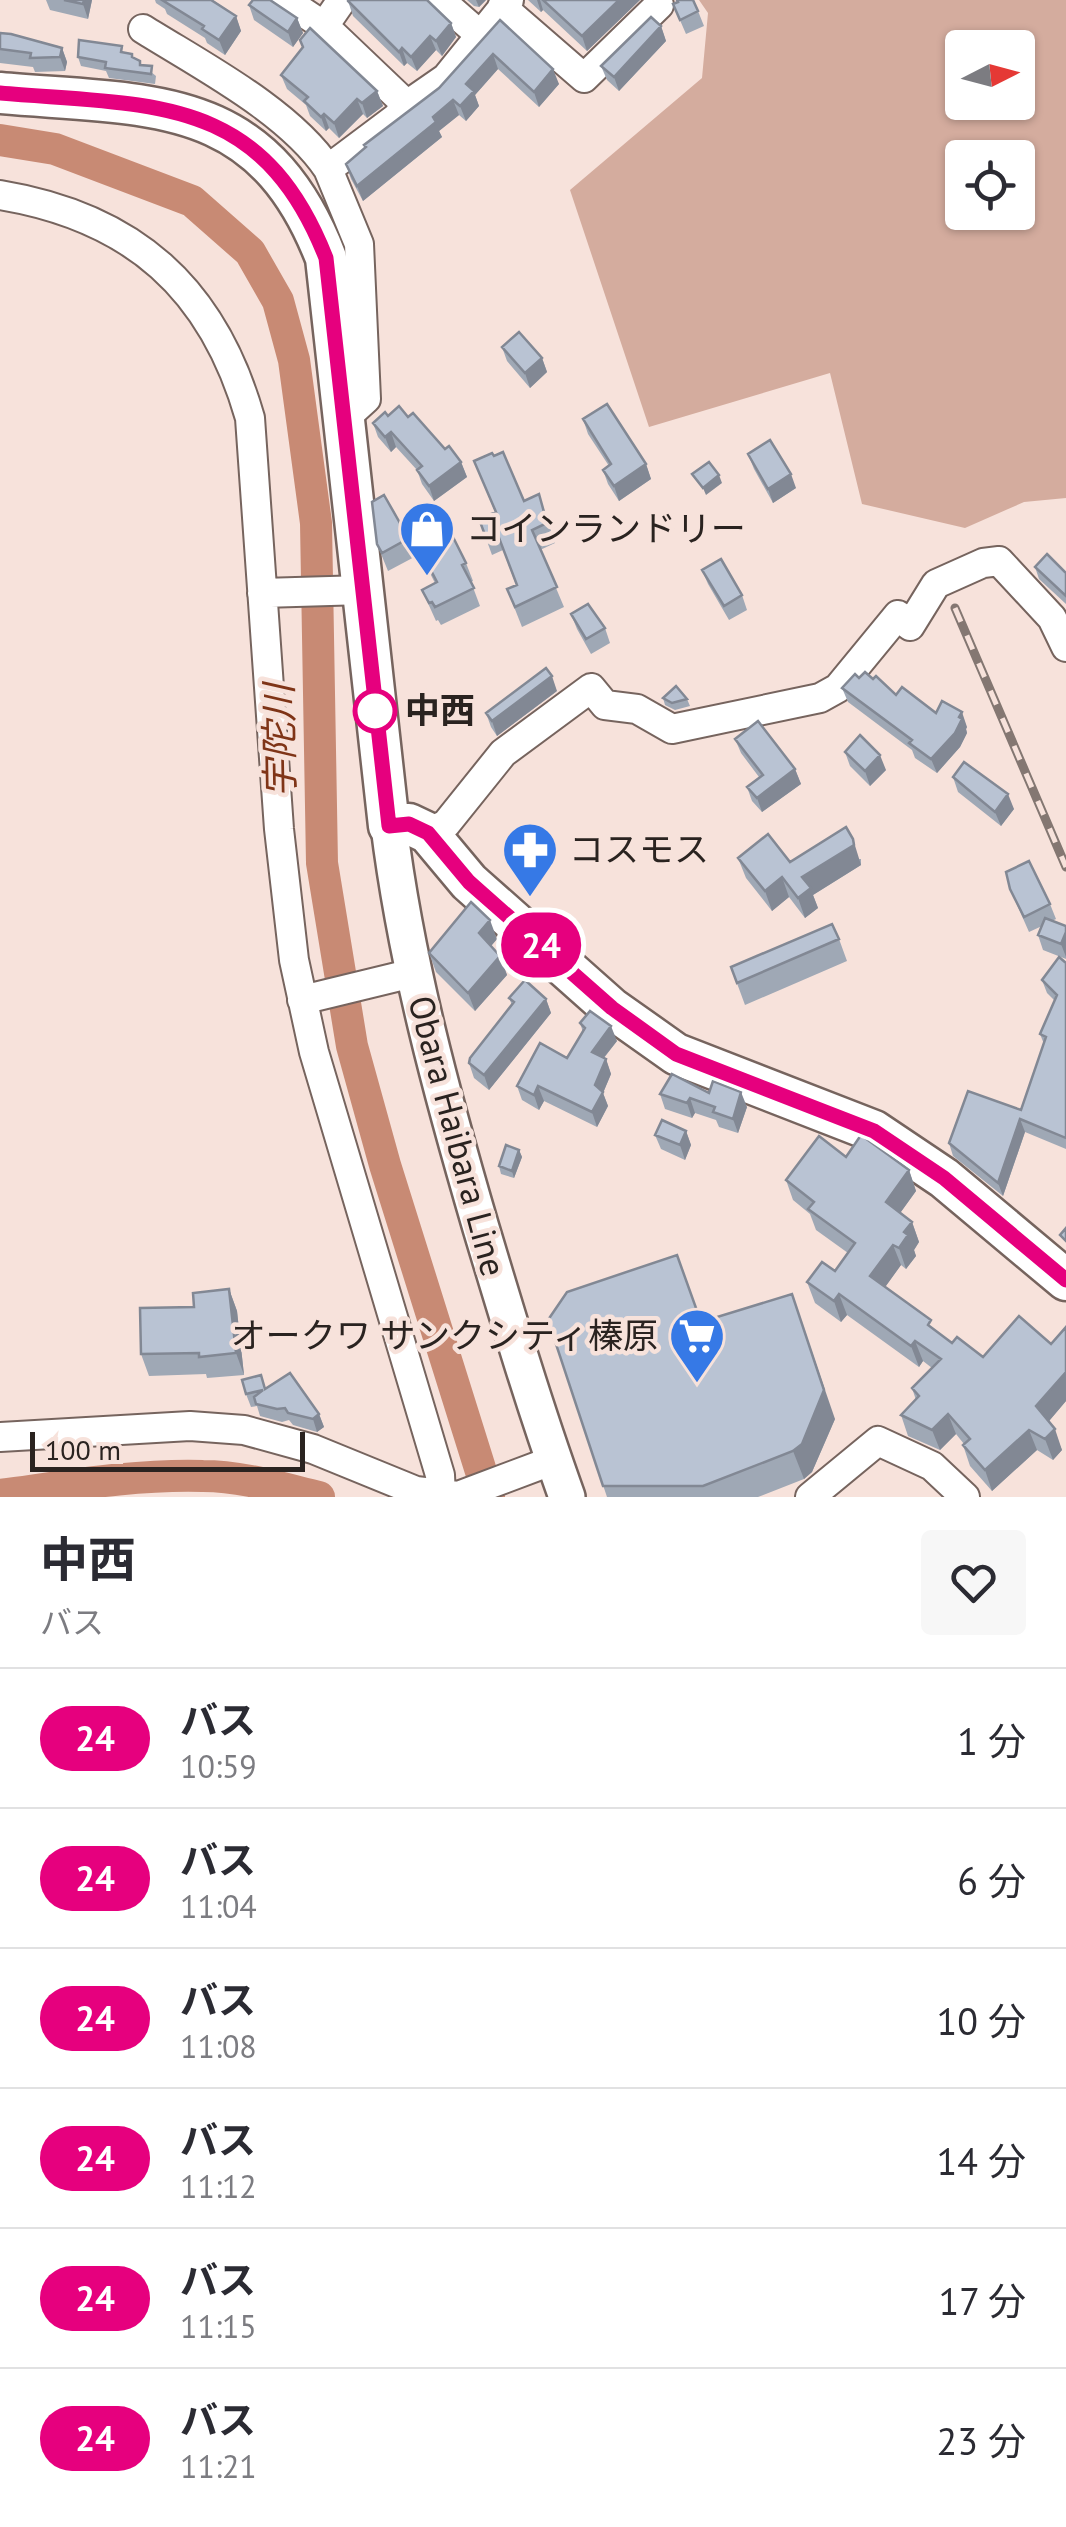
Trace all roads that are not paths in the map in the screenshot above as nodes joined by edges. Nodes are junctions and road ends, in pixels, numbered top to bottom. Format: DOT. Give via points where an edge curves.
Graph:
graph roads {
  1 [pos="285,0"];
  2 [pos="342,0"];
  3 [pos="440,0"];
  4 [pos="506,3"];
  5 [pos="659,6"];
  6 [pos="324,26"];
  7 [pos="143,28"];
  8 [pos="479,34"];
  9 [pos="0,93"];
  10 [pos="407,105"];
  11 [pos="328,170"];
  12 [pos="0,195"];
  13 [pos="344,419"];
  14 [pos="357,590"];
  15 [pos="265,593"];
  16 [pos="1066,647"];
  17 [pos="408,829"];
  18 [pos="399,976"];
  19 [pos="305,999"];
  20 [pos="1066,1280"];
  21 [pos="0,1437"];
  22 [pos="538,1466"];
  23 [pos="441,1496"];
  24 [pos="458,1496"];
  25 [pos="567,1497"];
  26 [pos="810,1497"];
  27 [pos="965,1497"];
  1 -- 6 [label="street"];
  2 -- 6 [label="street"];
  3 -- 8 [label="street"];
  4 -- 5 [label="street" via="584,78"];
  4 -- 8 [label="street"];
  6 -- 10 [label="street"];
  7 -- 11 [label="street" via="272,114"];
  8 -- 10 [label="street" via="446,78"];
  9 -- 13 [label="highway" via="155,106 216,125 274,168 302,202 326,258"];
  10 -- 11 [label="street"];
  11 -- 13 [label="street" via="359,244 366,400"];
  12 -- 15 [label="street" via="81,215 118,234 161,265 208,318 238,373 250,418"];
  13 -- 14 [label="highway"];
  14 -- 15 [label="street"];
  14 -- 17 [label="highway" via="374,702"];
  15 -- 19 [label="street" via="279,829"];
  16 -- 17 [label="street" via="1052,618 999,561 983,563 936,584 910,626 898,615 838,688 820,698 672,730 637,708 605,705 591,688 502,753 446,824"];
  17 -- 18 [label="main road, Obara Haibara Line"];
  17 -- 20 [label="highway" via="612,1008 676,1054 874,1131 944,1178"];
  18 -- 19 [label="street"];
  18 -- 22 [label="main road, Obara Haibara Line" via="454,1135 526,1382"];
  19 -- 23 [label="street" via="314,1052"];
  21 -- 23 [label="street" via="190,1426 244,1430"];
  22 -- 24 [label="street"];
  22 -- 25 [label="main road, Obara Haibara Line"];
  23 -- 24 [label="street"];
  26 -- 27 [label="street" via="878,1441 932,1466"];
}
